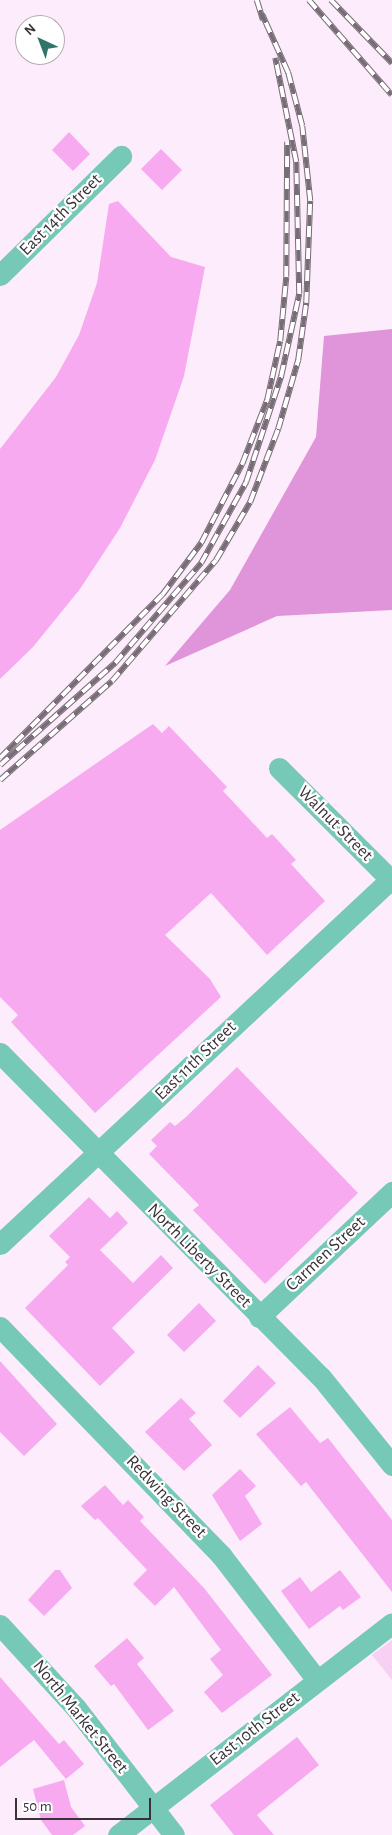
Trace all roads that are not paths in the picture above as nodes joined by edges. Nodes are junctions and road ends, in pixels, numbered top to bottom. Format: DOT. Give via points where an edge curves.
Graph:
graph roads {
  1 [pos="121,156"];
  2 [pos="0,275"];
  3 [pos="279,768"];
  4 [pos="392,880"];
  5 [pos="0,1053"];
  6 [pos="98,1154"];
  7 [pos="392,1192"];
  8 [pos="0,1244"];
  9 [pos="259,1317"];
  10 [pos="0,1327"];
  11 [pos="392,1465"];
  12 [pos="392,1623"];
  13 [pos="0,1626"];
  14 [pos="317,1680"];
  15 [pos="153,1808"];
  16 [pos="118,1835"];
  17 [pos="174,1835"];
  1 -- 2 [label="street, East 14th Street"];
  3 -- 4 [label="street, Walnut Street"];
  4 -- 6 [label="street, East 11th Street"];
  5 -- 6 [label="street, North Liberty Street"];
  6 -- 8 [label="street, East 11th Street"];
  6 -- 9 [label="street, North Liberty Street"];
  7 -- 9 [label="street, Carmen Street"];
  9 -- 11 [label="street, North Liberty Street" via="321,1376"];
  10 -- 14 [label="street, Redwing Street" via="221,1555"];
  12 -- 14 [label="street, East 10th Street"];
  13 -- 15 [label="street, North Market Street" via="76,1708"];
  14 -- 15 [label="street, East 10th Street"];
  15 -- 16 [label="street, East 10th Street"];
  15 -- 17 [label="street, North Market Street"];
}
